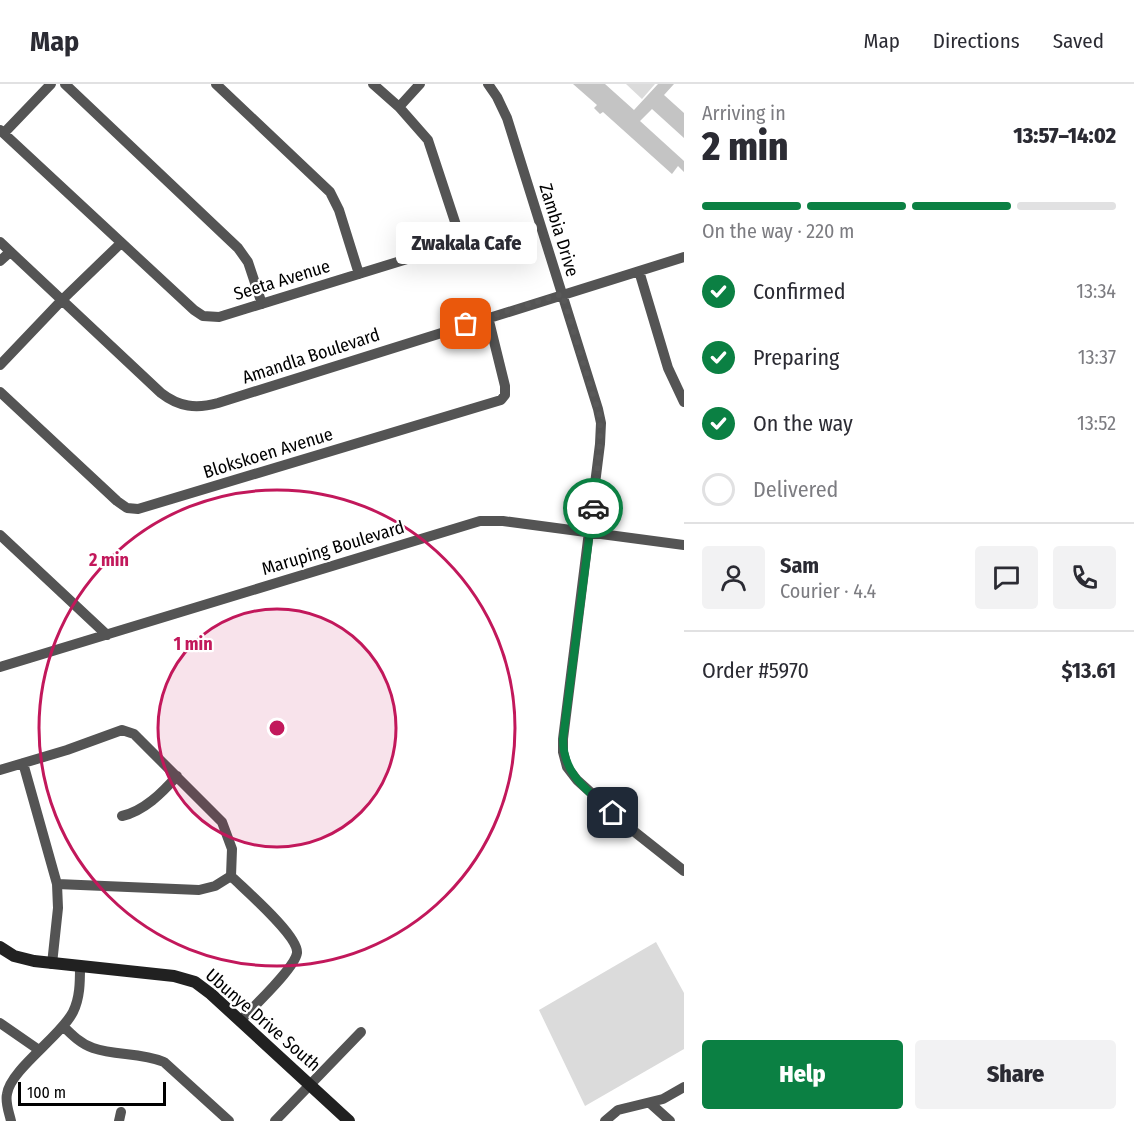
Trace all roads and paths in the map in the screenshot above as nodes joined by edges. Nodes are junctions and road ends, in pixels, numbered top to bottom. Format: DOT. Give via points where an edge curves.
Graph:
graph roads {
  1 [pos="51,84"];
  2 [pos="65,84"];
  3 [pos="216,84"];
  4 [pos="373,84"];
  5 [pos="420,84"];
  6 [pos="488,84"];
  7 [pos="399,107"];
  8 [pos="2,131"];
  9 [pos="0,242"];
  10 [pos="120,244"];
  11 [pos="10,252"];
  12 [pos="684,257"];
  13 [pos="0,261"];
  14 [pos="639,270"];
  15 [pos="359,274"];
  16 [pos="562,294"];
  17 [pos="62,300"];
  18 [pos="262,304"];
  19 [pos="488,317"];
  20 [pos="0,365"];
  21 [pos="0,392"];
  22 [pos="684,402"];
  23 [pos="590,532"];
  24 [pos="0,534"];
  25 [pos="684,545"];
  26 [pos="107,635"];
  27 [pos="0,667"];
  28 [pos="23,764"];
  29 [pos="0,770"];
  30 [pos="177,776"];
  31 [pos="122,816"];
  32 [pos="684,872"];
  33 [pos="231,876"];
  34 [pos="57,884"];
  35 [pos="0,947"];
  36 [pos="52,964"];
  37 [pos="80,967"];
  38 [pos="241,1020"];
  39 [pos="0,1023"];
  40 [pos="63,1026"];
  41 [pos="360,1032"];
  42 [pos="39,1050"];
  43 [pos="309,1084"];
  44 [pos="684,1087"];
  45 [pos="651,1104"];
  46 [pos="11,1121"];
  47 [pos="229,1121"];
  48 [pos="275,1121"];
  49 [pos="349,1121"];
  50 [pos="605,1121"];
  51 [pos="670,1121"];
  1 -- 8 [label="street"];
  2 -- 18 [label="street" via="238,248 248,262"];
  3 -- 15 [label="street" via="330,192 342,216"];
  4 -- 7 [label="street, Seeta Avenue"];
  5 -- 7 [label="street"];
  6 -- 16 [label="street, Zambia Drive" via="507,118"];
  7 -- 15 [label="street, Seeta Avenue" via="428,140 458,237 446,247"];
  8 -- 10 [label="street, Seeta Avenue"];
  9 -- 11 [label="street, Amandla Boulevard"];
  10 -- 17 [label="street"];
  10 -- 18 [label="street, Seeta Avenue" via="203,316 219,317"];
  11 -- 13 [label="street"];
  11 -- 17 [label="street, Amandla Boulevard"];
  12 -- 14 [label="street, Amandla Boulevard"];
  14 -- 16 [label="street, Amandla Boulevard"];
  14 -- 22 [label="street" via="668,368"];
  15 -- 18 [label="street, Seeta Avenue"];
  16 -- 19 [label="street, Amandla Boulevard"];
  16 -- 23 [label="street, Zambia Drive" via="601,423"];
  17 -- 19 [label="street, Amandla Boulevard" via="161,393 192,407 218,403"];
  17 -- 20 [label="street"];
  19 -- 21 [label="street, Blokskoen Avenue" via="505,386 501,400 138,509 117,501"];
  23 -- 25 [label="street, Maruping Boulevard"];
  23 -- 26 [label="street, Maruping Boulevard" via="480,521"];
  23 -- 32 [label="street, Zambia Drive" via="563,739 567,767 584,787"];
  24 -- 26 [label="street"];
  26 -- 27 [label="street, Maruping Boulevard"];
  28 -- 29 [label="street"];
  28 -- 30 [label="street" via="122,730 134,734"];
  28 -- 34 [label="street"];
  30 -- 31 [label="street" via="143,807"];
  30 -- 33 [label="street" via="226,830 232,849"];
  33 -- 34 [label="street" via="199,890"];
  33 -- 38 [label="street" via="289,933 297,952 289,968"];
  34 -- 36 [label="street"];
  35 -- 36 [label="street, Ubunye Drive South" via="23,959"];
  36 -- 37 [label="street, Ubunye Drive South"];
  37 -- 38 [label="street, Ubunye Drive South" via="185,978 212,994"];
  37 -- 40 [label="street" via="76,1003"];
  38 -- 43 [label="street, Ubunye Drive South"];
  39 -- 42 [label="street"];
  40 -- 42 [label="street"];
  40 -- 47 [label="street" via="94,1049 164,1062"];
  41 -- 43 [label="street"];
  42 -- 46 [label="street" via="8,1088 6,1101"];
  43 -- 48 [label="street"];
  43 -- 49 [label="street, Ubunye Drive South"];
  44 -- 45 [label="street"];
  45 -- 50 [label="street" via="618,1110"];
  45 -- 51 [label="street"];
}
